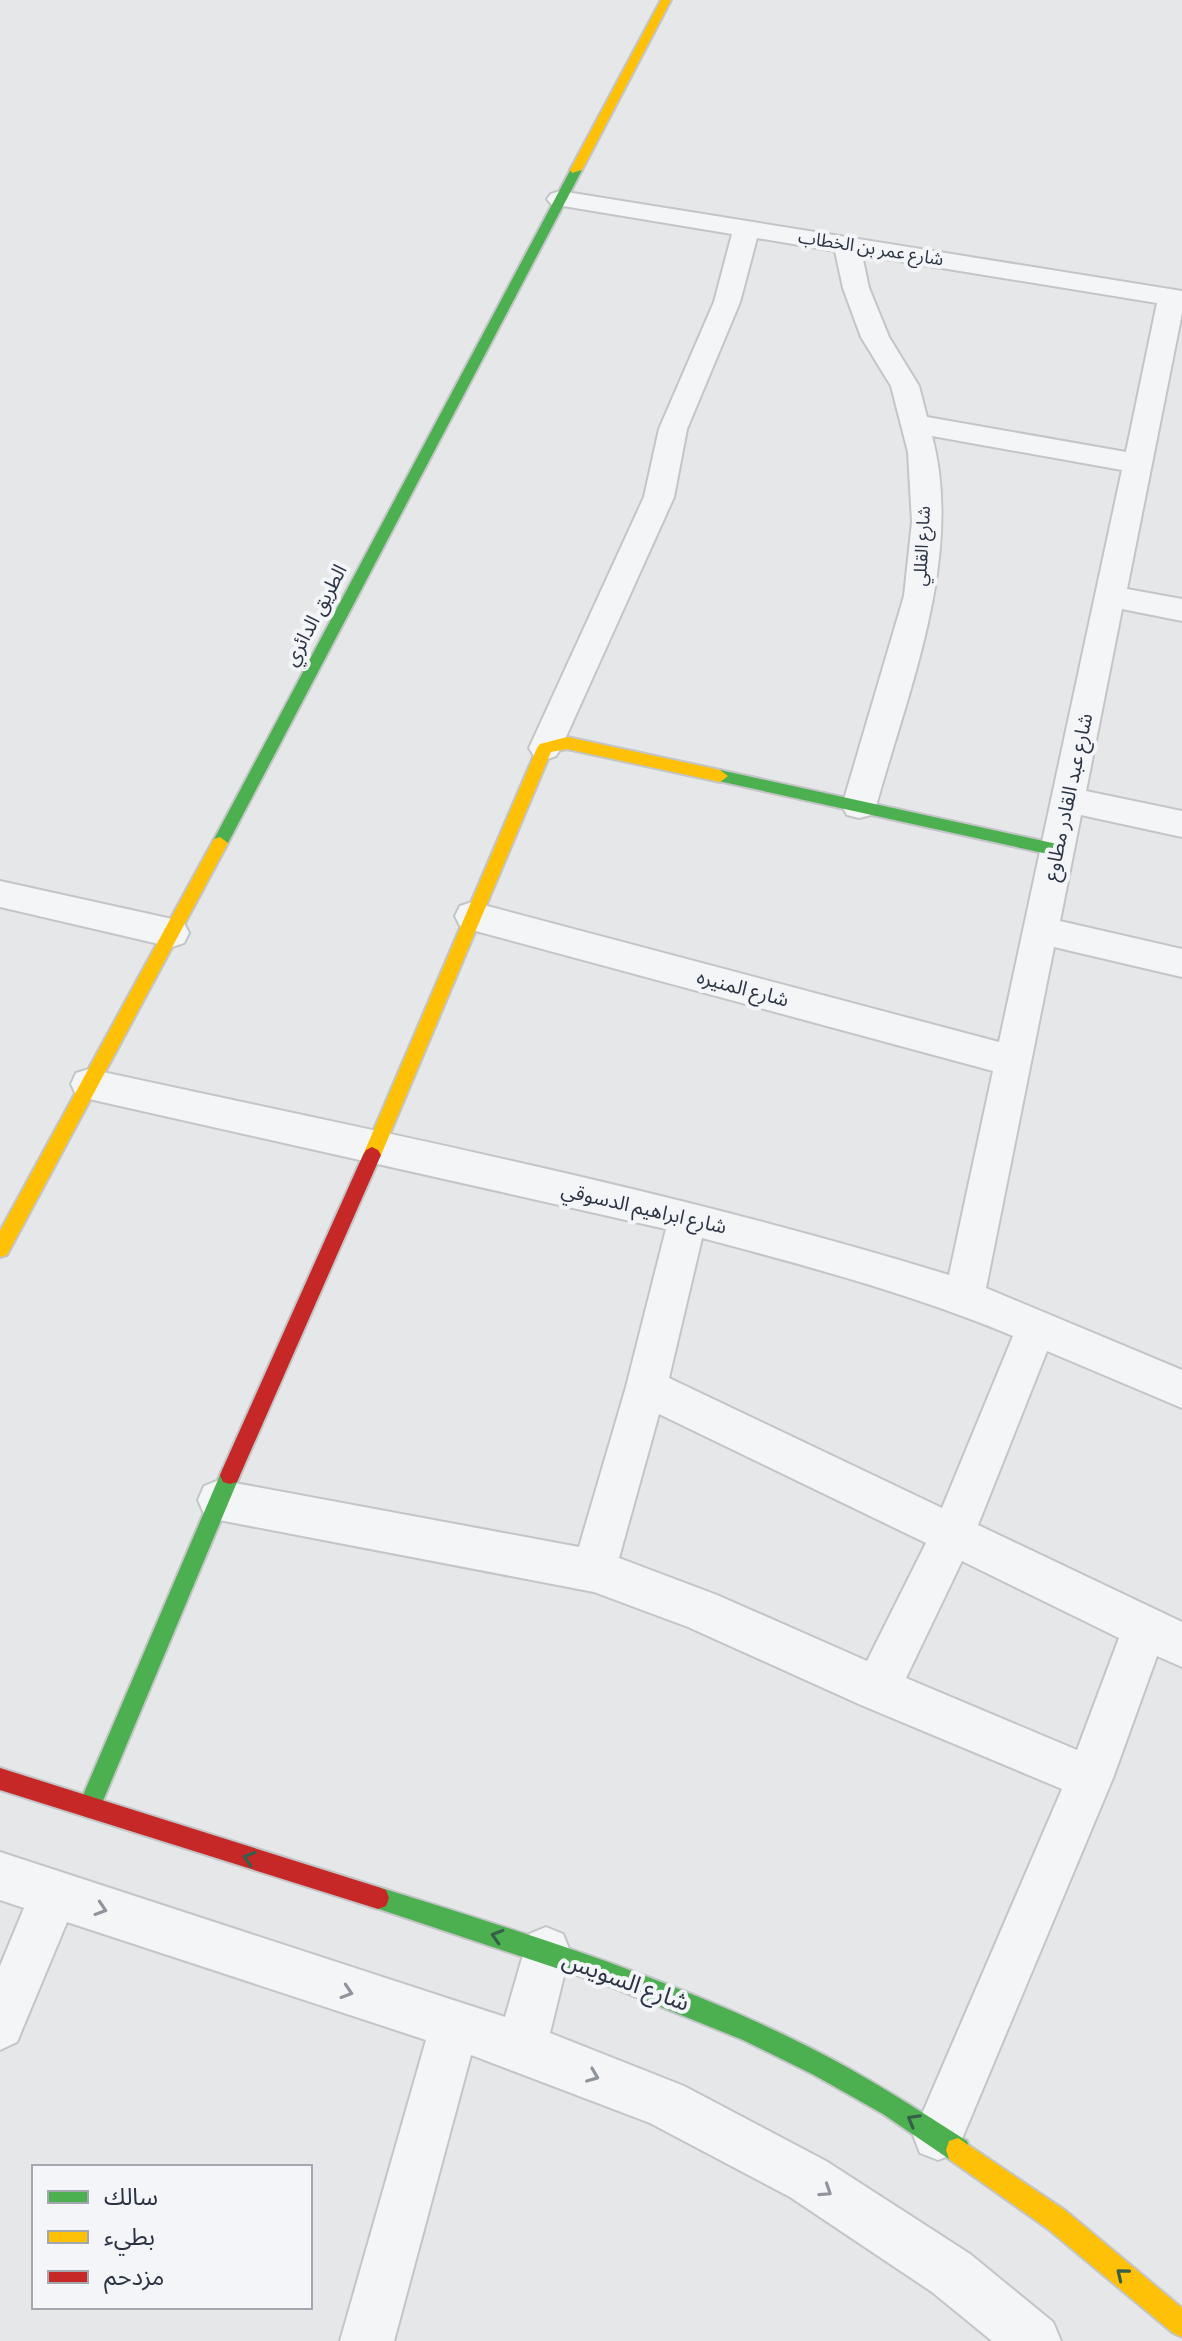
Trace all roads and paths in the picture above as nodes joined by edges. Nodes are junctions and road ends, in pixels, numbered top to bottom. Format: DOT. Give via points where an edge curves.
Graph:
graph roads {
  1 [pos="666,0"];
  2 [pos="560,199"];
  3 [pos="747,228"];
  4 [pos="847,244"];
  5 [pos="1177,298"];
  6 [pos="915,424"];
  7 [pos="1137,463"];
  8 [pos="1110,596"];
  9 [pos="1182,610"];
  10 [pos="545,748"];
  11 [pos="1067,800"];
  12 [pos="859,806"];
  13 [pos="1182,824"];
  14 [pos="1057,850"];
  15 [pos="0,894"];
  16 [pos="472,916"];
  17 [pos="1040,930"];
  18 [pos="172,933"];
  19 [pos="1182,963"];
  20 [pos="1013,1061"];
  21 [pos="89,1084"];
  22 [pos="376,1147"];
  23 [pos="688,1217"];
  24 [pos="0,1249"];
  25 [pos="964,1297"];
  26 [pos="1037,1327"];
  27 [pos="646,1387"];
  28 [pos="1182,1389"];
  29 [pos="219,1500"];
  30 [pos="952,1535"];
  31 [pos="594,1571"];
  32 [pos="1163,1636"];
  33 [pos="877,1689"];
  34 [pos="1090,1778"];
  35 [pos="0,1779"];
  36 [pos="89,1807"];
  37 [pos="0,1876"];
  38 [pos="54,1894"];
  39 [pos="546,1951"];
  40 [pos="0,2025"];
  41 [pos="454,2027"];
  42 [pos="522,2047"];
  43 [pos="938,2135"];
  44 [pos="1182,2324"];
  45 [pos="367,2341"];
  46 [pos="1034,2341"];
  1 -- 2 [label="street, الطريق الدائري"];
  2 -- 3 [label="street, شارع عمر بن الخطاب"];
  2 -- 18 [label="street, الطريق الدائري"];
  3 -- 4 [label="street, شارع عمر بن الخطاب"];
  3 -- 10 [label="street" via="727,302 673,429 659,497"];
  4 -- 5 [label="street, شارع عمر بن الخطاب"];
  4 -- 6 [label="street, شارع القللي" via="856,288 875,337 905,386"];
  5 -- 7 [label="street, شارع عبد القادر مطاوع"];
  6 -- 7 [label="street"];
  6 -- 12 [label="street, شارع القللي" via="927,522 919,596"];
  7 -- 8 [label="street, شارع عبد القادر مطاوع"];
  8 -- 9 [label="street"];
  8 -- 11 [label="street, شارع عبد القادر مطاوع"];
  10 -- 12 [label="street" via="567,743"];
  10 -- 16 [label="street"];
  11 -- 13 [label="street"];
  11 -- 14 [label="street, شارع عبد القادر مطاوع"];
  12 -- 14 [label="street"];
  14 -- 17 [label="street, شارع عبد القادر مطاوع"];
  15 -- 18 [label="street"];
  16 -- 20 [label="street, شارع المنيره"];
  16 -- 22 [label="street"];
  17 -- 19 [label="street"];
  17 -- 20 [label="street, شارع عبد القادر مطاوع"];
  18 -- 21 [label="street, الطريق الدائري"];
  20 -- 25 [label="street, شارع عبد القادر مطاوع"];
  21 -- 22 [label="street, شارع ابراهيم الدسوقي"];
  21 -- 24 [label="street, الطريق الدائري"];
  22 -- 23 [label="street, شارع ابراهيم الدسوقي"];
  22 -- 29 [label="street"];
  23 -- 25 [label="street, شارع ابراهيم الدسوقي"];
  23 -- 27 [label="street"];
  25 -- 26 [label="street, شارع ابراهيم الدسوقي"];
  26 -- 28 [label="street, شارع ابراهيم الدسوقي"];
  26 -- 30 [label="street"];
  27 -- 30 [label="street"];
  27 -- 31 [label="street"];
  29 -- 31 [label="street"];
  29 -- 36 [label="street"];
  30 -- 32 [label="street"];
  30 -- 33 [label="street"];
  31 -- 33 [label="street" via="750,1629"];
  32 -- 34 [label="street"];
  33 -- 34 [label="street"];
  34 -- 43 [label="street"];
  35 -- 36 [label="street, شارع السويس"];
  39 -- 36 [label="street, شارع السويس, one-way"];
  37 -- 38 [label="street"];
  38 -- 40 [label="street"];
  38 -- 41 [label="street, one-way"];
  39 -- 42 [label="street"];
  43 -- 39 [label="street, شارع السويس, one-way" via="782,2047 677,1998"];
  41 -- 42 [label="street"];
  41 -- 45 [label="street"];
  42 -- 46 [label="street, one-way" via="666,2104 808,2179 951,2273"];
  44 -- 43 [label="street, شارع السويس, one-way" via="1057,2220"];
}
